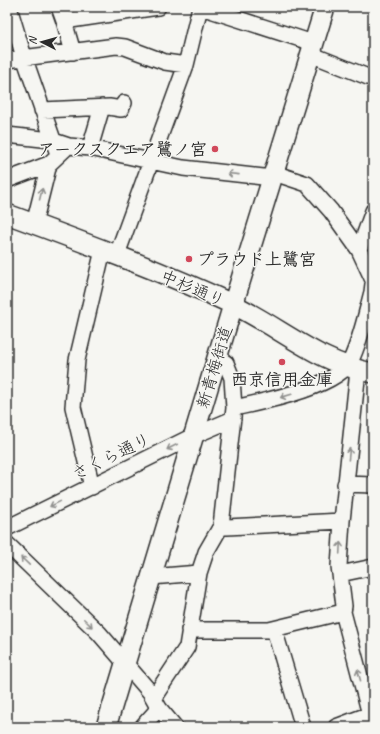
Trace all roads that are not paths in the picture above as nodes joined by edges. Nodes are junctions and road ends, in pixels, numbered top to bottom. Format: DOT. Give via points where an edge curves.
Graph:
graph roads {
  1 [pos="9,7"];
  2 [pos="59,7"];
  3 [pos="158,7"];
  4 [pos="200,7"];
  5 [pos="325,7"];
  6 [pos="91,12"];
  7 [pos="64,21"];
  8 [pos="311,48"];
  9 [pos="73,52"];
  10 [pos="24,57"];
  11 [pos="7,60"];
  12 [pos="186,65"];
  13 [pos="373,79"];
  14 [pos="124,103"];
  15 [pos="102,107"];
  16 [pos="42,110"];
  17 [pos="7,135"];
  18 [pos="51,140"];
  19 [pos="90,148"];
  20 [pos="59,155"];
  21 [pos="151,161"];
  22 [pos="273,175"];
  23 [pos="7,180"];
  24 [pos="373,211"];
  25 [pos="7,214"];
  26 [pos="34,224"];
  27 [pos="111,250"];
  28 [pos="359,250"];
  29 [pos="373,287"];
  30 [pos="233,305"];
  31 [pos="218,358"];
  32 [pos="359,370"];
  33 [pos="233,413"];
  34 [pos="193,436"];
  35 [pos="345,484"];
  36 [pos="373,485"];
  37 [pos="92,487"];
  38 [pos="342,521"];
  39 [pos="222,526"];
  40 [pos="7,528"];
  41 [pos="7,544"];
  42 [pos="373,567"];
  43 [pos="199,573"];
  44 [pos="340,574"];
  45 [pos="151,577"];
  46 [pos="343,612"];
  47 [pos="274,629"];
  48 [pos="189,630"];
  49 [pos="125,664"];
  50 [pos="156,703"];
  51 [pos="372,718"];
  52 [pos="106,727"];
  53 [pos="142,727"];
  54 [pos="175,727"];
  55 [pos="303,727"];
  56 [pos="336,727"];
  1 -- 10 [label="street"];
  2 -- 7 [label="street"];
  3 -- 6 [label="street"];
  4 -- 8 [label="street"];
  4 -- 12 [label="street"];
  5 -- 8 [label="main road, 新青梅街道"];
  6 -- 7 [label="street"];
  7 -- 9 [label="street"];
  8 -- 13 [label="street"];
  8 -- 22 [label="main road, 新青梅街道"];
  9 -- 10 [label="street"];
  9 -- 12 [label="street" via="125,47 165,62"];
  10 -- 11 [label="street"];
  10 -- 16 [label="street"];
  12 -- 21 [label="street"];
  14 -- 15 [label="street" via="121,109"];
  15 -- 16 [label="street"];
  15 -- 19 [label="street"];
  16 -- 18 [label="street"];
  17 -- 18 [label="street"];
  18 -- 20 [label="street"];
  19 -- 20 [label="street"];
  19 -- 21 [label="street"];
  20 -- 23 [label="street"];
  26 -- 20 [label="street, one-way"];
  22 -- 21 [label="street, one-way" via="188,169"];
  21 -- 27 [label="street"];
  22 -- 28 [label="street" via="307,184 332,211"];
  22 -- 30 [label="main road, 新青梅街道"];
  24 -- 28 [label="street"];
  25 -- 26 [label="main road, 中杉通り"];
  26 -- 27 [label="main road, 中杉通り"];
  27 -- 30 [label="main road, 中杉通り"];
  27 -- 37 [label="street" via="77,360 73,407"];
  28 -- 29 [label="street"];
  29 -- 32 [label="street" via="351,361"];
  30 -- 31 [label="main road, 新青梅街道"];
  30 -- 32 [label="main road, 中杉通り" via="309,349"];
  31 -- 33 [label="street" via="226,363 232,378"];
  31 -- 34 [label="main road, 新青梅街道"];
  32 -- 33 [label="street, さくら通り, one-way"];
  35 -- 32 [label="street, one-way"];
  33 -- 34 [label="street, さくら通り"];
  33 -- 39 [label="street"];
  34 -- 37 [label="street, さくら通り, one-way"];
  34 -- 45 [label="main road, 新青梅街道"];
  35 -- 36 [label="street"];
  35 -- 38 [label="street"];
  37 -- 40 [label="street, さくら通り, one-way"];
  38 -- 39 [label="street"];
  44 -- 38 [label="street, one-way"];
  39 -- 43 [label="street" via="206,552"];
  41 -- 49 [label="street" via="61,595"];
  42 -- 44 [label="street"];
  43 -- 45 [label="street"];
  43 -- 48 [label="street"];
  44 -- 46 [label="street"];
  45 -- 49 [label="main road, 新青梅街道"];
  46 -- 47 [label="street"];
  51 -- 46 [label="street, one-way"];
  47 -- 48 [label="street"];
  47 -- 55 [label="street"];
  48 -- 50 [label="street" via="184,654"];
  49 -- 50 [label="street"];
  49 -- 52 [label="main road, 新青梅街道"];
  50 -- 53 [label="street"];
  50 -- 54 [label="street"];
  51 -- 56 [label="street"];
}
